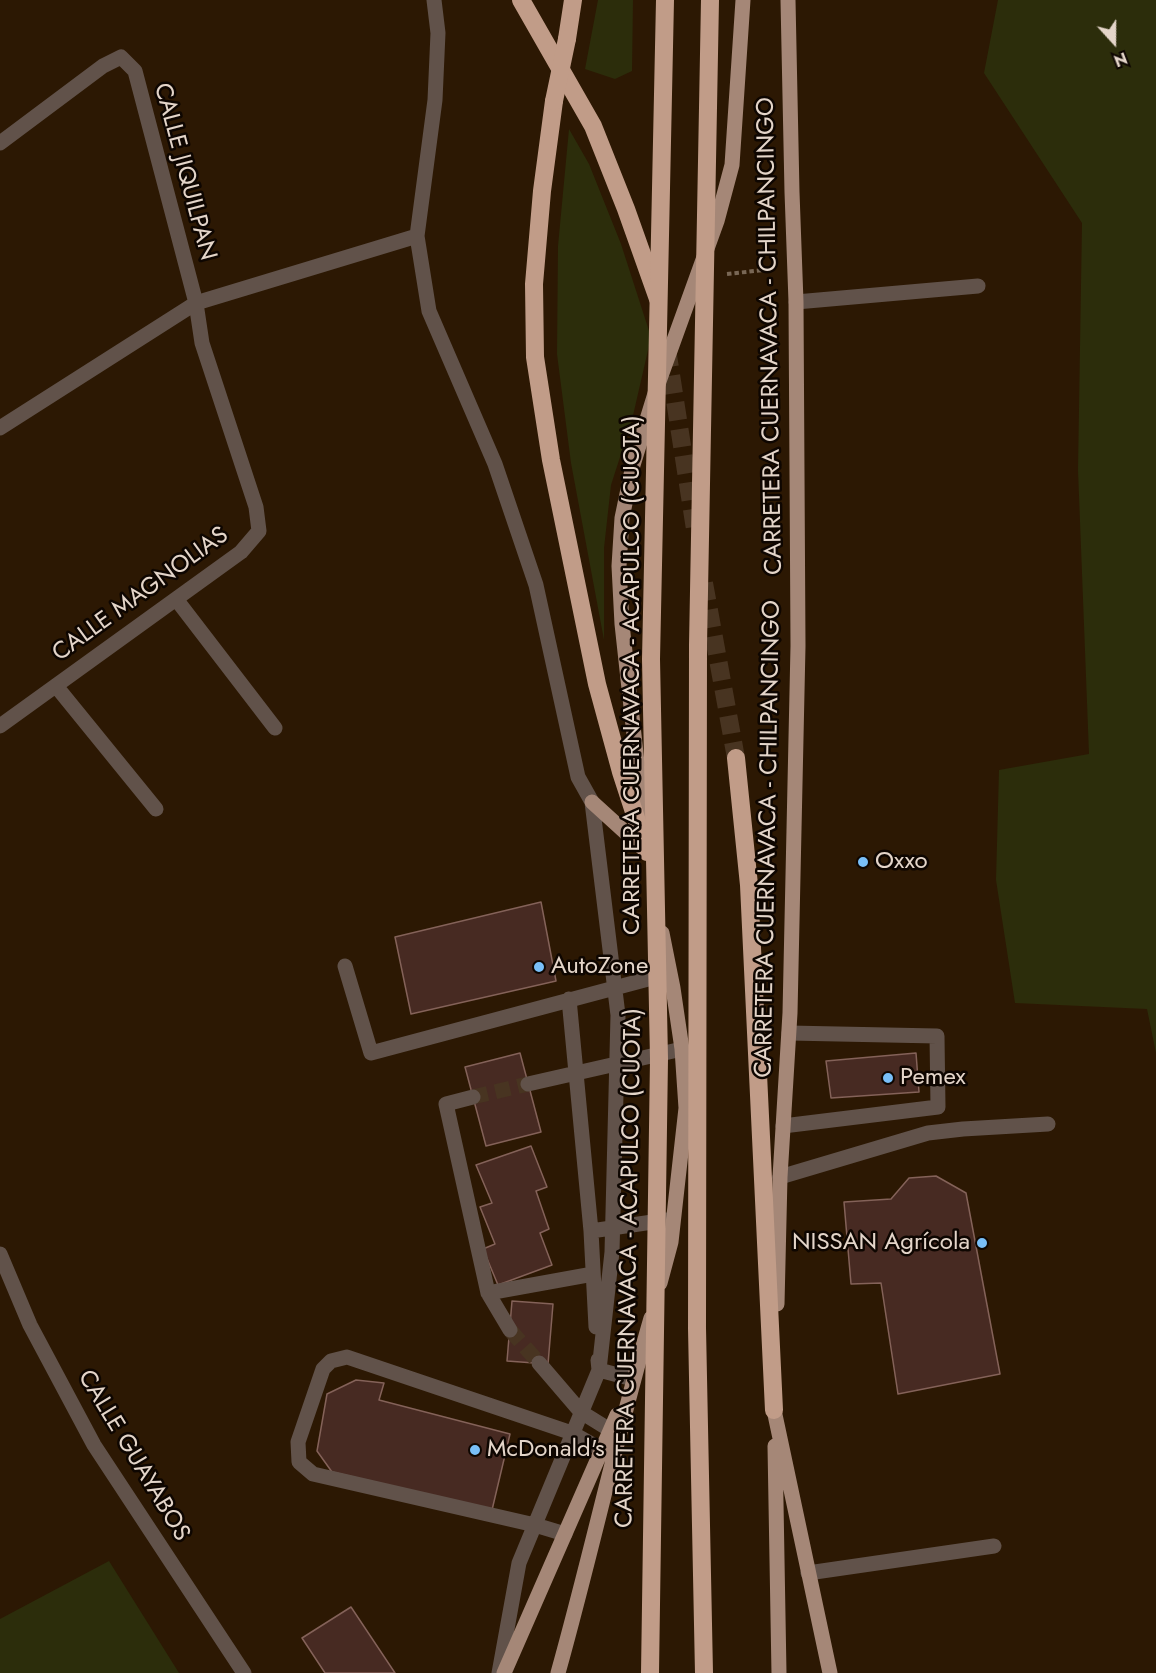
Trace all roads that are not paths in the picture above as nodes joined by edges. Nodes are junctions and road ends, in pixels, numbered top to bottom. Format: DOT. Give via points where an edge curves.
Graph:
graph roads {
  1 [pos="434,0"];
  2 [pos="521,0"];
  3 [pos="573,0"];
  4 [pos="665,0"];
  5 [pos="671,0"];
  6 [pos="710,0"];
  7 [pos="743,0"];
  8 [pos="788,0"];
  9 [pos="0,144"];
  10 [pos="417,236"];
  11 [pos="978,286"];
  12 [pos="796,302"];
  13 [pos="196,303"];
  14 [pos="660,307"];
  15 [pos="665,336"];
  16 [pos="0,428"];
  17 [pos="176,599"];
  18 [pos="56,686"];
  19 [pos="0,726"];
  20 [pos="275,728"];
  21 [pos="736,758"];
  22 [pos="592,802"];
  23 [pos="156,810"];
  24 [pos="646,852"];
  25 [pos="345,966"];
  26 [pos="670,973"];
  27 [pos="614,987"];
  28 [pos="569,999"];
  29 [pos="789,1033"];
  30 [pos="682,1049"];
  31 [pos="617,1064"];
  32 [pos="576,1073"];
  33 [pos="528,1084"];
  34 [pos="473,1098"];
  35 [pos="1048,1124"];
  36 [pos="783,1126"];
  37 [pos="780,1177"];
  38 [pos="674,1219"];
  39 [pos="613,1229"];
  40 [pos="591,1232"];
  41 [pos="0,1254"];
  42 [pos="593,1274"];
  43 [pos="488,1293"];
  44 [pos="510,1330"];
  45 [pos="539,1363"];
  46 [pos="599,1370"];
  47 [pos="633,1379"];
  48 [pos="774,1410"];
  49 [pos="581,1412"];
  50 [pos="610,1430"];
  51 [pos="572,1433"];
  52 [pos="602,1450"];
  53 [pos="535,1525"];
  54 [pos="565,1534"];
  55 [pos="994,1546"];
  56 [pos="808,1573"];
  57 [pos="244,1673"];
  58 [pos="499,1673"];
  59 [pos="504,1673"];
  60 [pos="558,1673"];
  61 [pos="651,1673"];
  62 [pos="704,1673"];
  63 [pos="778,1673"];
  64 [pos="830,1673"];
  1 -- 10 [label="street" via="438,33 435,100"];
  2 -- 14 [label="highway" via="593,126"];
  3 -- 24 [label="highway, bridge" via="542,191 534,284 535,357 550,460 597,684"];
  4 -- 61 [label="highway, CARRETERA CUERNAVACA - ACAPULCO (CUOTA), bridge" via="651,659 659,1059"];
  5 -- 14 [label="highway" via="663,100"];
  6 -- 62 [label="highway, bridge" via="698,645 697,1328"];
  7 -- 24 [label="main road, CARRETERA CUERNAVACA - CHILPANCINGO" via="732,165 717,221 633,465 622,518 622,624"];
  8 -- 12 [label="main road, CARRETERA CUERNAVACA - CHILPANCINGO"];
  9 -- 13 [label="street, CALLE JIQUILPAN" via="103,66 121,57 135,71"];
  10 -- 13 [label="street"];
  10 -- 22 [label="street" via="429,311 495,464 536,585 578,777"];
  11 -- 12 [label="street"];
  12 -- 29 [label="main road, CARRETERA CUERNAVACA - CHILPANCINGO" via="798,646"];
  13 -- 16 [label="street"];
  13 -- 17 [label="street, CALLE MAGNOLIAS" via="202,343 256,507 259,531 241,552"];
  14 -- 15 [label="highway"];
  17 -- 18 [label="street, CALLE MAGNOLIAS"];
  17 -- 20 [label="street"];
  18 -- 19 [label="street, CALLE MAGNOLIAS"];
  18 -- 23 [label="street"];
  21 -- 48 [label="highway" via="749,885"];
  22 -- 24 [label="main road"];
  22 -- 27 [label="street"];
  24 -- 26 [label="main road, CARRETERA CUERNAVACA - CHILPANCINGO"];
  25 -- 28 [label="street" via="371,1053"];
  26 -- 27 [label="street"];
  26 -- 30 [label="main road, CARRETERA CUERNAVACA - CHILPANCINGO"];
  27 -- 28 [label="street"];
  27 -- 31 [label="street"];
  28 -- 32 [label="street"];
  29 -- 36 [label="main road, CARRETERA CUERNAVACA - CHILPANCINGO"];
  29 -- 36 [label="street" via="937,1036 938,1107"];
  30 -- 31 [label="street"];
  30 -- 38 [label="main road, CARRETERA CUERNAVACA - CHILPANCINGO" via="686,1108"];
  31 -- 32 [label="street"];
  31 -- 39 [label="street"];
  32 -- 33 [label="street"];
  32 -- 40 [label="street"];
  34 -- 43 [label="street" via="446,1104"];
  35 -- 37 [label="street" via="928,1133"];
  36 -- 37 [label="main road, CARRETERA CUERNAVACA - CHILPANCINGO"];
  37 -- 48 [label="main road, CARRETERA CUERNAVACA - CHILPANCINGO"];
  38 -- 39 [label="street"];
  38 -- 47 [label="main road, CARRETERA CUERNAVACA - CHILPANCINGO"];
  39 -- 40 [label="street"];
  39 -- 46 [label="street"];
  40 -- 42 [label="street"];
  41 -- 57 [label="street, CALLE GUAYABOS" via="30,1325 94,1445"];
  42 -- 43 [label="street"];
  42 -- 46 [label="street"];
  43 -- 44 [label="street"];
  45 -- 49 [label="street"];
  46 -- 47 [label="street"];
  46 -- 49 [label="street"];
  47 -- 50 [label="main road"];
  47 -- 60 [label="main road, CARRETERA CUERNAVACA - CHILPANCINGO"];
  48 -- 56 [label="main road, CARRETERA CUERNAVACA - CHILPANCINGO"];
  48 -- 63 [label="main road"];
  49 -- 50 [label="street"];
  49 -- 51 [label="street"];
  50 -- 52 [label="main road"];
  51 -- 52 [label="street"];
  51 -- 53 [label="street"];
  51 -- 53 [label="street" via="347,1357 331,1361 323,1369 298,1442 299,1462 314,1474"];
  52 -- 54 [label="main road"];
  53 -- 54 [label="street"];
  53 -- 58 [label="street" via="519,1563"];
  54 -- 59 [label="main road"];
  55 -- 56 [label="street"];
  56 -- 64 [label="main road, CARRETERA CUERNAVACA - CHILPANCINGO"];
}
